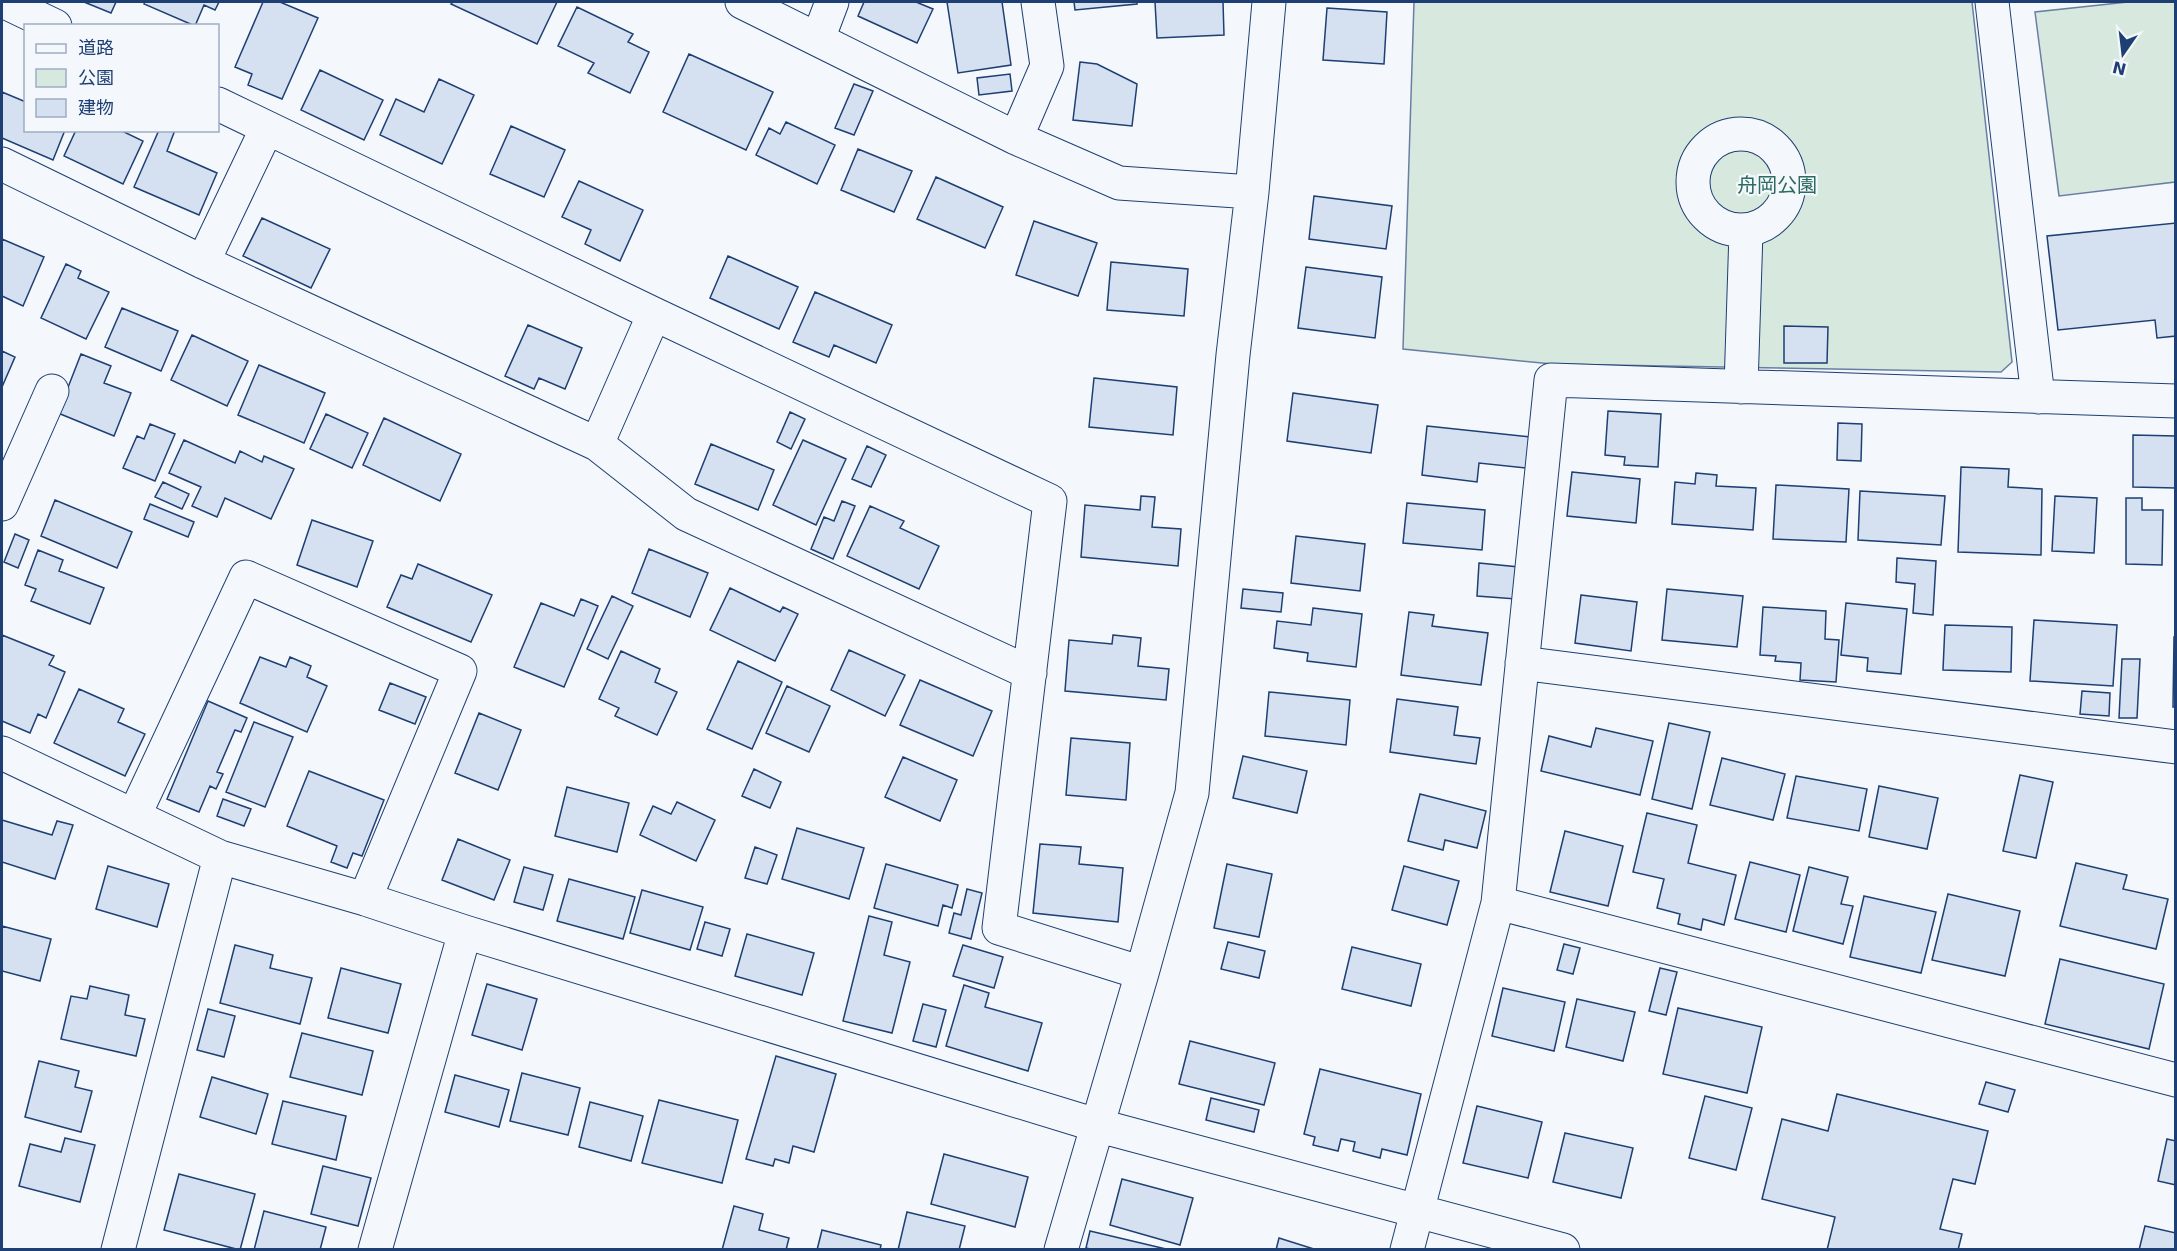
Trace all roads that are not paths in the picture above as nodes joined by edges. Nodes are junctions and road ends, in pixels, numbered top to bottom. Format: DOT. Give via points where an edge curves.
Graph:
graph roads {
  1 [pos="5,2"];
  2 [pos="742,2"];
  3 [pos="832,2"];
  4 [pos="1038,2"];
  5 [pos="1269,2"];
  6 [pos="1992,2"];
  7 [pos="51,24"];
  8 [pos="818,39"];
  9 [pos="219,104"];
  10 [pos="267,128"];
  11 [pos="1016,138"];
  12 [pos="2,164"];
  13 [pos="1252,192"];
  14 [pos="1746,232"];
  15 [pos="203,262"];
  16 [pos="654,314"];
  17 [pos="1741,387"];
  18 [pos="52,391"];
  19 [pos="2038,397"];
  20 [pos="2175,401"];
  21 [pos="597,444"];
  22 [pos="2,504"];
  23 [pos="1522,663"];
  24 [pos="1030,673"];
  25 [pos="2175,747"];
  26 [pos="2,753"];
  27 [pos="134,816"];
  28 [pos="220,857"];
  29 [pos="365,899"];
  30 [pos="1498,903"];
  31 [pos="465,932"];
  32 [pos="1142,973"];
  33 [pos="2175,1080"];
  34 [pos="1096,1125"];
  35 [pos="1416,1211"];
  36 [pos="118,1250"];
  37 [pos="375,1250"];
  38 [pos="1061,1250"];
  39 [pos="1407,1250"];
  40 [pos="1563,1250"];
  1 -- 7 [label="street"];
  2 -- 8 [label="street"];
  3 -- 8 [label="street"];
  4 -- 11 [label="street" via="1047,66"];
  5 -- 13 [label="street"];
  6 -- 19 [label="street"];
  8 -- 11 [label="street"];
  9 -- 10 [label="street"];
  10 -- 15 [label="street"];
  10 -- 16 [label="street"];
  11 -- 13 [label="street" via="1119,183"];
  12 -- 15 [label="street"];
  13 -- 32 [label="street" via="1192,793"];
  14 -- 17 [label="street"];
  15 -- 21 [label="street"];
  16 -- 21 [label="street"];
  16 -- 24 [label="street" via="1050,501"];
  17 -- 19 [label="street"];
  17 -- 23 [label="street" via="1551,380"];
  18 -- 22 [label="street"];
  19 -- 20 [label="street"];
  21 -- 24 [label="street" via="686,514"];
  23 -- 25 [label="street"];
  23 -- 30 [label="street"];
  24 -- 32 [label="street" via="999,928"];
  26 -- 27 [label="street"];
  27 -- 28 [label="street"];
  27 -- 29 [label="street" via="246,577 460,671"];
  28 -- 29 [label="street"];
  28 -- 36 [label="street"];
  29 -- 31 [label="street"];
  30 -- 33 [label="street"];
  30 -- 35 [label="street"];
  31 -- 34 [label="street"];
  31 -- 37 [label="street"];
  32 -- 34 [label="street"];
  34 -- 35 [label="street"];
  34 -- 38 [label="street"];
  35 -- 39 [label="street"];
  35 -- 40 [label="street"];
}
